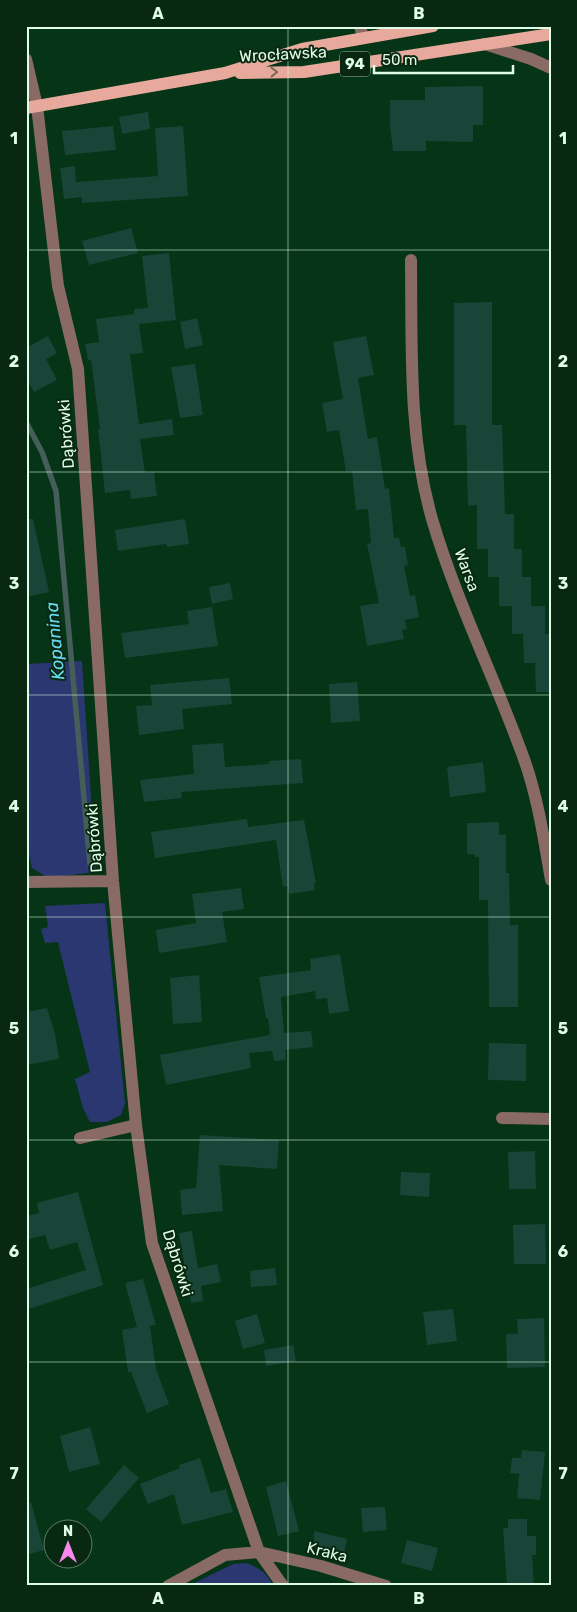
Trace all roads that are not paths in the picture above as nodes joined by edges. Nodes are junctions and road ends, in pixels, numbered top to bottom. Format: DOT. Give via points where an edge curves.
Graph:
graph roads {
  1 [pos="433,26"];
  2 [pos="362,32"];
  3 [pos="551,34"];
  4 [pos="485,44"];
  5 [pos="26,59"];
  6 [pos="551,68"];
  7 [pos="225,73"];
  8 [pos="32,107"];
  9 [pos="411,260"];
  10 [pos="551,880"];
  11 [pos="26,882"];
  12 [pos="113,882"];
  13 [pos="502,1118"];
  14 [pos="551,1119"];
  15 [pos="136,1125"];
  16 [pos="80,1138"];
  17 [pos="259,1552"];
  18 [pos="168,1586"];
  19 [pos="282,1586"];
  20 [pos="386,1586"];
  1 -- 2 [label="main road, Wrocławska / 94"];
  2 -- 7 [label="main road, Wrocławska / 94"];
  3 -- 4 [label="main road, Wrocławska / 94"];
  4 -- 6 [label="street"];
  7 -- 4 [label="main road, Wrocławska / 94, one-way" via="304,72"];
  5 -- 8 [label="street, Dąbrówki"];
  7 -- 8 [label="main road, Wrocławska / 94"];
  8 -- 12 [label="street, Dąbrówki" via="58,286 78,369"];
  9 -- 10 [label="street, Warsa" via="413,400 421,472 432,519 453,582 524,760 543,828"];
  11 -- 12 [label="street"];
  12 -- 15 [label="street, Dąbrówki"];
  13 -- 14 [label="street"];
  15 -- 16 [label="street"];
  15 -- 17 [label="street, Dąbrówki" via="152,1243"];
  17 -- 18 [label="street, Kraka" via="225,1556"];
  17 -- 19 [label="street, Dąbrówki"];
  17 -- 20 [label="street, Kraka" via="321,1566"];
}
